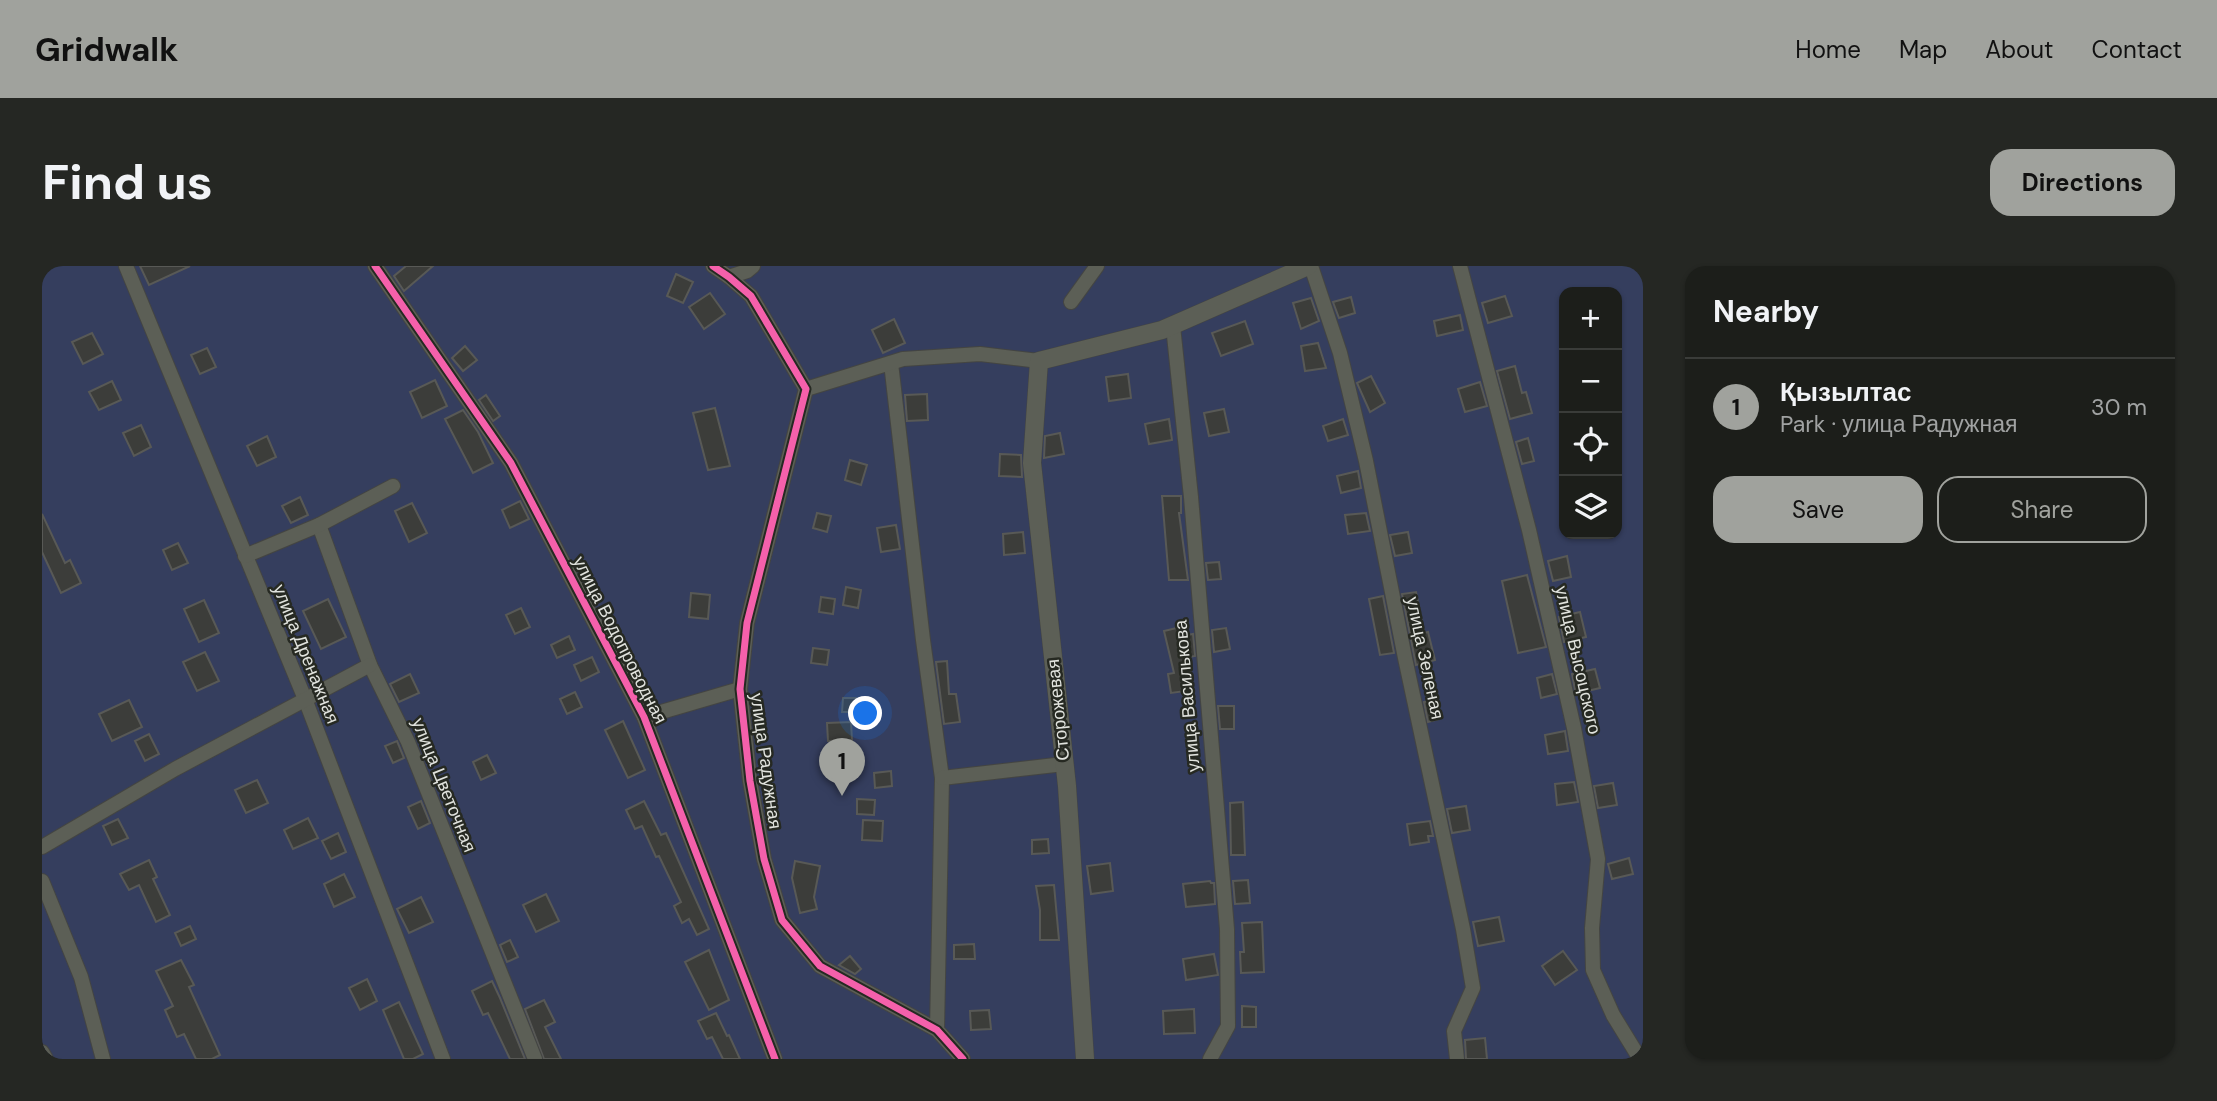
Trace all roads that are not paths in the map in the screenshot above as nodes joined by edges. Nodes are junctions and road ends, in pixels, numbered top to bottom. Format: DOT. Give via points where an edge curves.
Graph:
graph roads {
  1 [pos="126,266"];
  2 [pos="375,266"];
  3 [pos="713,266"];
  4 [pos="753,266"];
  5 [pos="1097,266"];
  6 [pos="1310,266"];
  7 [pos="1460,266"];
  8 [pos="729,277"];
  9 [pos="1071,302"];
  10 [pos="1172,326"];
  11 [pos="1039,361"];
  12 [pos="891,363"];
  13 [pos="806,389"];
  14 [pos="393,486"];
  15 [pos="318,525"];
  16 [pos="245,556"];
  17 [pos="370,665"];
  18 [pos="740,689"];
  19 [pos="305,699"];
  20 [pos="644,717"];
  21 [pos="1064,764"];
  22 [pos="942,778"];
  23 [pos="42,847"];
  24 [pos="42,881"];
  25 [pos="937,1030"];
  26 [pos="42,1052"];
  27 [pos="46,1059"];
  28 [pos="103,1059"];
  29 [pos="443,1059"];
  30 [pos="535,1059"];
  31 [pos="775,1059"];
  32 [pos="963,1059"];
  33 [pos="1085,1059"];
  34 [pos="1210,1059"];
  35 [pos="1457,1059"];
  36 [pos="1640,1059"];
  1 -- 16 [label="street, улица Дренажная"];
  2 -- 20 [label="street, улица Водопроводная" via="511,463"];
  3 -- 8 [label="street"];
  4 -- 8 [label="street"];
  5 -- 9 [label="street"];
  6 -- 10 [label="street"];
  6 -- 35 [label="street, улица Зеленая" via="1340,353 1366,461 1473,988 1454,1031"];
  7 -- 36 [label="street, улица Высоцского" via="1529,530 1574,728 1598,859 1593,970"];
  8 -- 13 [label="street" via="751,296"];
  10 -- 11 [label="street"];
  10 -- 34 [label="street, улица Василькова" via="1227,929 1228,1026"];
  11 -- 12 [label="street" via="980,354"];
  11 -- 21 [label="street, Сторожевая" via="1032,463"];
  12 -- 13 [label="street"];
  12 -- 22 [label="street"];
  13 -- 18 [label="street, улица Радужная" via="747,623"];
  14 -- 15 [label="street"];
  15 -- 16 [label="street"];
  15 -- 17 [label="street, улица Цветочная"];
  16 -- 19 [label="street, улица Дренажная"];
  17 -- 19 [label="street"];
  17 -- 30 [label="street, улица Цветочная" via="408,742"];
  18 -- 20 [label="street"];
  18 -- 25 [label="street, улица Радужная" via="764,859 782,920 820,965"];
  19 -- 23 [label="street"];
  19 -- 29 [label="street, улица Дренажная"];
  20 -- 31 [label="street, улица Водопроводная"];
  21 -- 22 [label="street"];
  21 -- 33 [label="street, Сторожевая"];
  22 -- 25 [label="street"];
  24 -- 28 [label="street" via="81,977"];
  25 -- 32 [label="street, улица Радужная"];
  26 -- 27 [label="street"];
}
